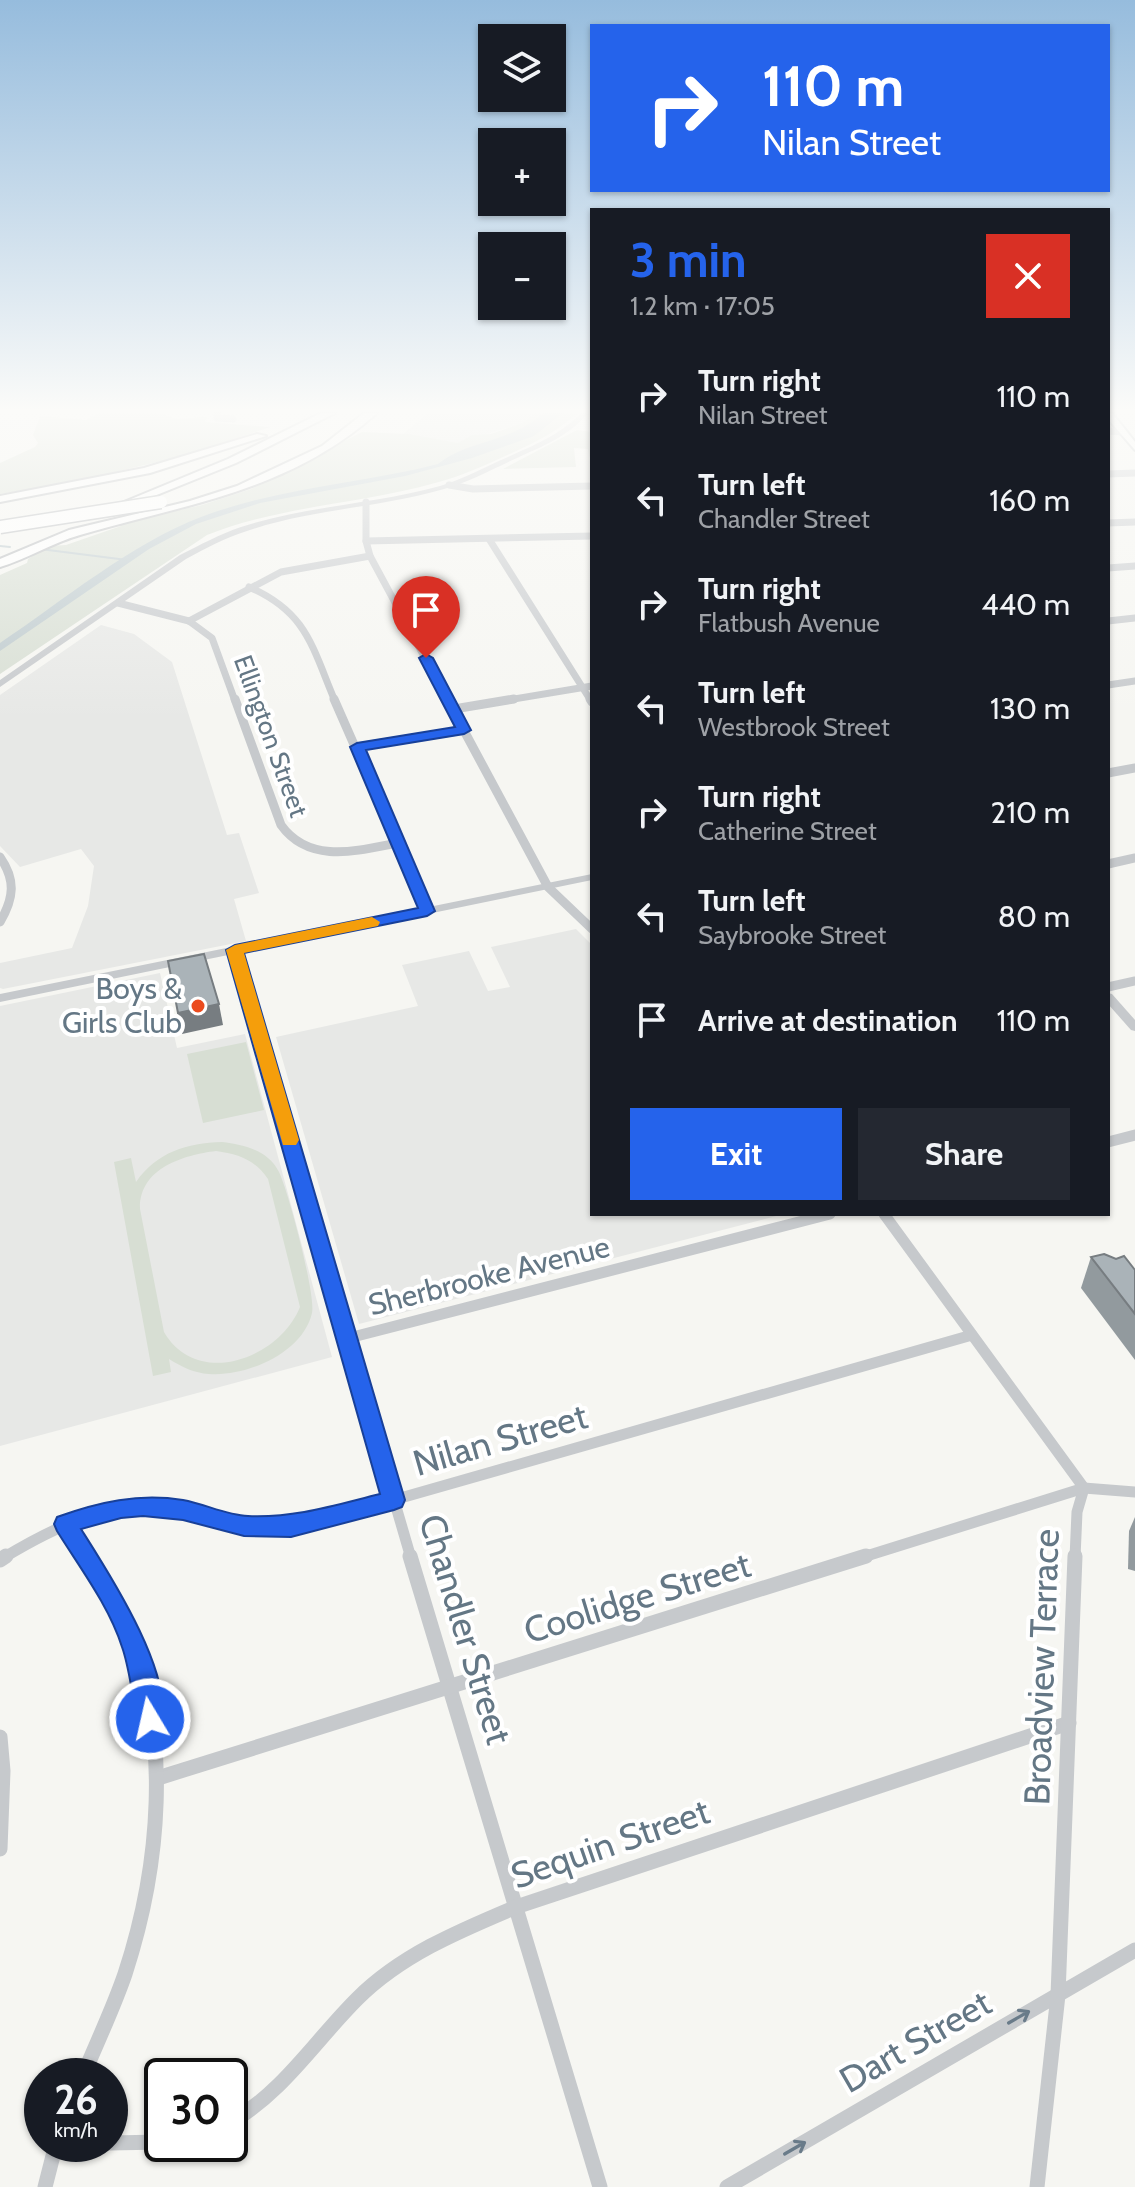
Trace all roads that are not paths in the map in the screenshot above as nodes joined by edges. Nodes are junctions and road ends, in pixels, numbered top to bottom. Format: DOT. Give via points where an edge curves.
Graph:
graph roads {
  1 [pos="90,515"];
  2 [pos="105,515"];
  3 [pos="142,515"];
  4 [pos="298,515"];
  5 [pos="366,515"];
  6 [pos="1135,522"];
  7 [pos="1110,523"];
  8 [pos="0,527"];
  9 [pos="590,536"];
  10 [pos="489,539"];
  11 [pos="366,541"];
  12 [pos="370,556"];
  13 [pos="0,560"];
  14 [pos="1135,566"];
  15 [pos="1110,568"];
  16 [pos="249,587"];
  17 [pos="118,603"];
  18 [pos="1135,618"];
  19 [pos="189,621"];
  20 [pos="1110,621"];
  21 [pos="1135,681"];
  22 [pos="0,684"];
  23 [pos="1110,685"];
  24 [pos="587,686"];
  25 [pos="454,709"];
  26 [pos="464,730"];
  27 [pos="357,747"];
  28 [pos="1135,768"];
  29 [pos="1110,773"];
  30 [pos="397,843"];
  31 [pos="0,857"];
  32 [pos="1135,858"];
  33 [pos="1110,864"];
  34 [pos="590,877"];
  35 [pos="548,887"];
  36 [pos="427,911"];
  37 [pos="0,922"];
  38 [pos="590,927"];
  39 [pos="235,950"];
  40 [pos="1135,981"];
  41 [pos="1110,987"];
  42 [pos="0,998"];
  43 [pos="1110,999"];
  44 [pos="1135,1027"];
  45 [pos="1135,1135"];
  46 [pos="1110,1141"];
  47 [pos="823,1216"];
  48 [pos="885,1216"];
  49 [pos="972,1335"];
  50 [pos="345,1339"];
  51 [pos="1084,1488"];
  52 [pos="1135,1492"];
  53 [pos="394,1500"];
  54 [pos="65,1524"];
  55 [pos="0,1560"];
  56 [pos="449,1687"];
  57 [pos="1069,1723"];
  58 [pos="0,1737"];
  59 [pos="158,1778"];
  60 [pos="0,1849"];
  61 [pos="516,1907"];
  62 [pos="1135,1950"];
  63 [pos="1058,1995"];
  64 [pos="90,2058"];
  65 [pos="248,2114"];
  66 [pos="51,2162"];
  67 [pos="45,2187"];
  68 [pos="600,2187"];
  69 [pos="727,2187"];
  70 [pos="1037,2187"];
  1 -- 8 [label="highway, bridge"];
  2 -- 13 [label="highway"];
  3 -- 13 [label="highway"];
  4 -- 17 [label="street" via="222,537"];
  5 -- 11 [label="street"];
  6 -- 7 [label="street"];
  9 -- 10 [label="street"];
  10 -- 11 [label="street"];
  10 -- 24 [label="street"];
  11 -- 12 [label="street"];
  12 -- 16 [label="street" via="294,568"];
  12 -- 25 [label="street"];
  14 -- 15 [label="street"];
  16 -- 19 [label="street"];
  16 -- 27 [label="street" via="272,597 301,623"];
  17 -- 19 [label="street"];
  17 -- 22 [label="street"];
  18 -- 20 [label="street"];
  19 -- 30 [label="street, Ellington Street" via="216,646 289,838 319,851"];
  21 -- 23 [label="street"];
  24 -- 25 [label="street"];
  25 -- 26 [label="street"];
  26 -- 27 [label="street"];
  26 -- 35 [label="street"];
  27 -- 30 [label="street"];
  28 -- 29 [label="street"];
  30 -- 36 [label="street"];
  31 -- 37 [label="street" via="14,881 11,905"];
  32 -- 33 [label="street"];
  34 -- 35 [label="street"];
  35 -- 36 [label="street"];
  35 -- 38 [label="street"];
  36 -- 39 [label="street"];
  39 -- 42 [label="street"];
  39 -- 50 [label="street, Chandler Street"];
  40 -- 41 [label="street"];
  43 -- 44 [label="street"];
  45 -- 46 [label="street"];
  47 -- 50 [label="street, Sherbrooke Avenue"];
  48 -- 49 [label="street, Broadview Terrace"];
  49 -- 51 [label="street, Broadview Terrace"];
  49 -- 53 [label="street, Nilan Street"];
  50 -- 53 [label="street, Chandler Street"];
  51 -- 52 [label="street, Coolidge Street"];
  51 -- 56 [label="street, Coolidge Street"];
  51 -- 57 [label="street, Broadview Terrace" via="1077,1512"];
  53 -- 54 [label="street, Nilan Street" via="291,1527 244,1526 143,1506"];
  53 -- 56 [label="street, Chandler Street"];
  54 -- 55 [label="street, Nilan Street"];
  54 -- 59 [label="street" via="134,1643"];
  56 -- 59 [label="street, Coolidge Street"];
  56 -- 61 [label="street, Chandler Street"];
  57 -- 61 [label="street, Sequin Street"];
  57 -- 63 [label="street, Broadview Terrace"];
  58 -- 60 [label="street"];
  59 -- 64 [label="street" via="150,1864 129,1959"];
  61 -- 65 [label="street, Sequin Street" via="441,1938 400,1962 357,1999 291,2079"];
  61 -- 68 [label="street, Chandler Street"];
  62 -- 63 [label="street, Dart Street"];
  69 -- 63 [label="street, Dart Street, one-way"];
  63 -- 70 [label="street, Broadview Terrace"];
  66 -- 67 [label="street"];
}
